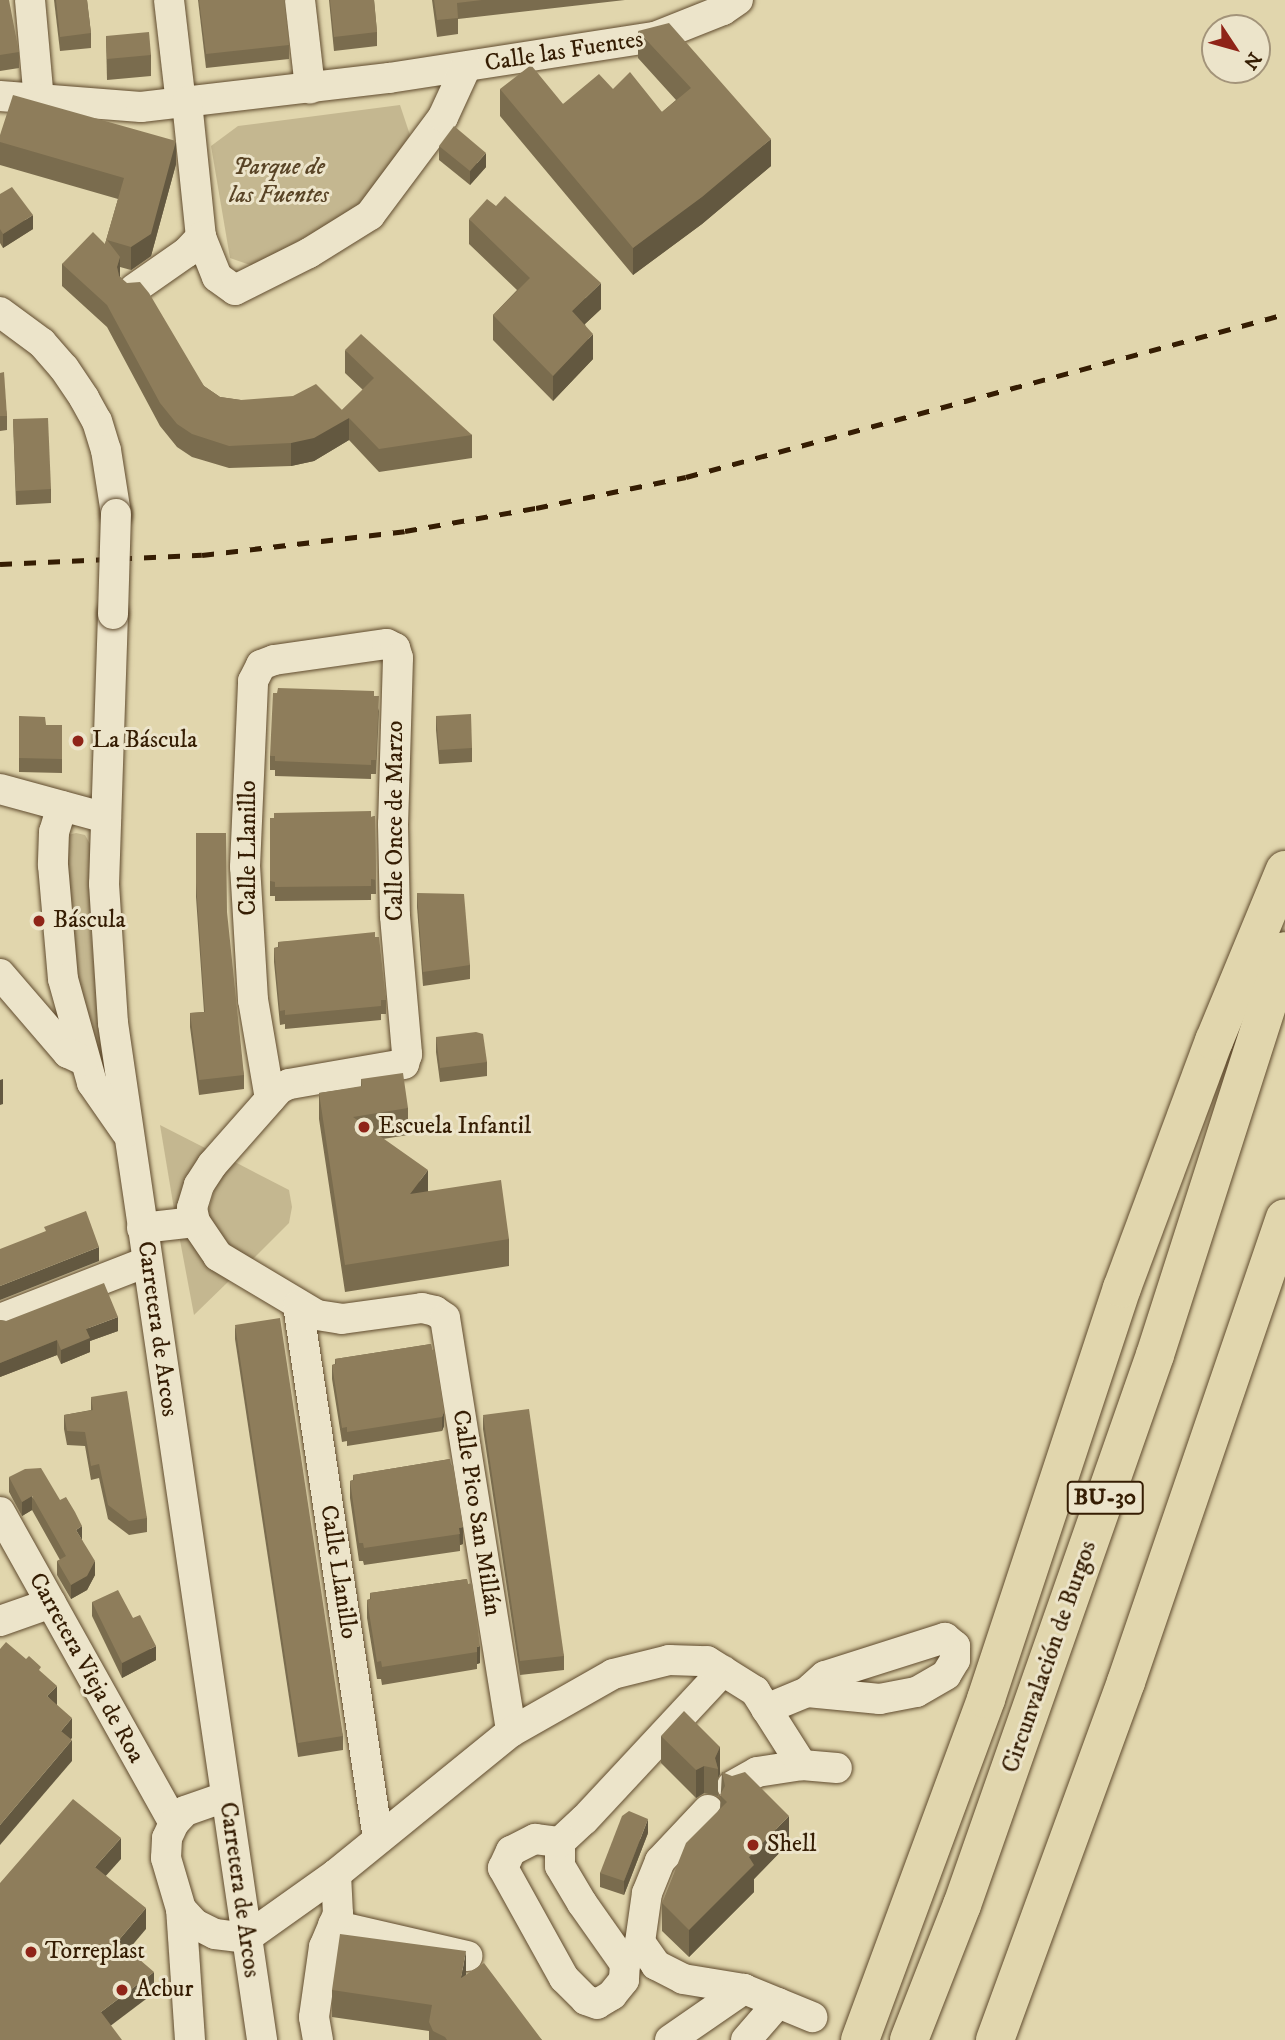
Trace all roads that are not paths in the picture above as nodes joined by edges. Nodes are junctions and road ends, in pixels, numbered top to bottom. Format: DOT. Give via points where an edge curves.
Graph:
graph roads {
  1 [pos="30,0"];
  2 [pos="169,0"];
  3 [pos="300,0"];
  4 [pos="737,0"];
  5 [pos="466,67"];
  6 [pos="310,88"];
  7 [pos="0,96"];
  8 [pos="39,100"];
  9 [pos="184,102"];
  10 [pos="201,237"];
  11 [pos="134,289"];
  12 [pos="0,312"];
  13 [pos="327,650"];
  14 [pos="0,789"];
  15 [pos="62,806"];
  16 [pos="106,818"];
  17 [pos="1285,870"];
  18 [pos="1285,951"];
  19 [pos="0,974"];
  20 [pos="83,1060"];
  21 [pos="270,1099"];
  22 [pos="129,1136"];
  23 [pos="1285,1218"];
  24 [pos="195,1222"];
  25 [pos="142,1228"];
  26 [pos="146,1262"];
  27 [pos="298,1305"];
  28 [pos="0,1319"];
  29 [pos="0,1513"];
  30 [pos="51,1603"];
  31 [pos="0,1620"];
  32 [pos="723,1671"];
  33 [pos="807,1692"];
  34 [pos="766,1709"];
  35 [pos="511,1732"];
  36 [pos="802,1765"];
  37 [pos="837,1768"];
  38 [pos="732,1786"];
  39 [pos="225,1797"];
  40 [pos="708,1810"];
  41 [pos="174,1823"];
  42 [pos="378,1839"];
  43 [pos="560,1842"];
  44 [pos="336,1874"];
  45 [pos="181,1909"];
  46 [pos="333,1926"];
  47 [pos="246,1938"];
  48 [pos="467,1956"];
  49 [pos="744,1989"];
  50 [pos="778,2003"];
  51 [pos="812,2017"];
  52 [pos="190,2040"];
  53 [pos="262,2040"];
  54 [pos="318,2040"];
  55 [pos="670,2040"];
  56 [pos="746,2040"];
  57 [pos="860,2040"];
  58 [pos="909,2040"];
  59 [pos="995,2040"];
  1 -- 8 [label="street"];
  2 -- 9 [label="street"];
  3 -- 6 [label="street"];
  4 -- 5 [label="street, Calle las Fuentes" via="655,37"];
  5 -- 6 [label="street, Calle las Fuentes"];
  5 -- 10 [label="street, Calle las Fuentes" via="443,117 370,215 356,225 235,290 217,277"];
  6 -- 9 [label="street, Calle las Fuentes"];
  7 -- 8 [label="street, Calle las Fuentes"];
  8 -- 9 [label="street, Calle las Fuentes" via="141,107"];
  9 -- 10 [label="street, Calle las Fuentes"];
  10 -- 11 [label="street"];
  12 -- 16 [label="street, Carretera de Arcos, bridge" via="42,344 64,368 84,398 106,450 116,514"];
  13 -- 21 [label="street, Calle Llanillo" via="261,665 253,681 245,867 253,1000"];
  13 -- 21 [label="street, Calle Once de Marzo" via="387,644 396,648 398,657 395,916 407,1054 404,1064 289,1084"];
  14 -- 15 [label="street"];
  15 -- 16 [label="street"];
  15 -- 20 [label="street" via="54,832 54,878 63,979"];
  16 -- 22 [label="street, Carretera de Arcos" via="104,884 113,1023"];
  17 -- 57 [label="highway" via="1214,1041 1122,1287 986,1699"];
  18 -- 58 [label="highway, Circunvalación de Burgos / BU-30" via="1155,1355 962,1905"];
  19 -- 20 [label="street" via="68,1053"];
  20 -- 22 [label="street" via="92,1083"];
  21 -- 24 [label="street" via="199,1185 192,1208"];
  22 -- 25 [label="street, Carretera de Arcos"];
  23 -- 59 [label="highway, BU-30" via="1126,1682"];
  24 -- 25 [label="street"];
  24 -- 27 [label="street" via="218,1256"];
  25 -- 26 [label="street, Carretera de Arcos"];
  26 -- 28 [label="street"];
  26 -- 39 [label="street, Carretera de Arcos"];
  27 -- 35 [label="street, Calle Pico San Millán" via="334,1319 422,1308 445,1318"];
  27 -- 42 [label="street, Calle Llanillo"];
  29 -- 30 [label="street, Carretera Vieja de Roa"];
  30 -- 31 [label="street"];
  30 -- 41 [label="street, Carretera Vieja de Roa"];
  32 -- 34 [label="street" via="755,1691"];
  32 -- 35 [label="street" via="706,1661 668,1660 613,1674"];
  32 -- 43 [label="street"];
  33 -- 34 [label="street"];
  34 -- 36 [label="street"];
  35 -- 42 [label="street"];
  36 -- 37 [label="street"];
  36 -- 38 [label="street" via="757,1772"];
  39 -- 41 [label="street" via="186,1811"];
  39 -- 47 [label="street, Carretera de Arcos"];
  40 -- 49 [label="street" via="660,1861 647,1893 640,1942 656,1965 683,1979"];
  41 -- 45 [label="street" via="166,1858"];
  42 -- 44 [label="street"];
  43 -- 43 [label="street" via="535,1839 511,1851 503,1868 564,1978 586,2000 597,2004 624,1980 625,1964 560,1866"];
  44 -- 46 [label="street" via="338,1914"];
  44 -- 47 [label="street"];
  45 -- 47 [label="street" via="195,1924 215,1934"];
  45 -- 52 [label="street"];
  46 -- 48 [label="street"];
  46 -- 54 [label="street" via="318,1979 314,2017"];
  47 -- 53 [label="street, Carretera de Arcos"];
  49 -- 50 [label="street"];
  49 -- 55 [label="street"];
  50 -- 51 [label="street"];
  50 -- 56 [label="street"];
}
